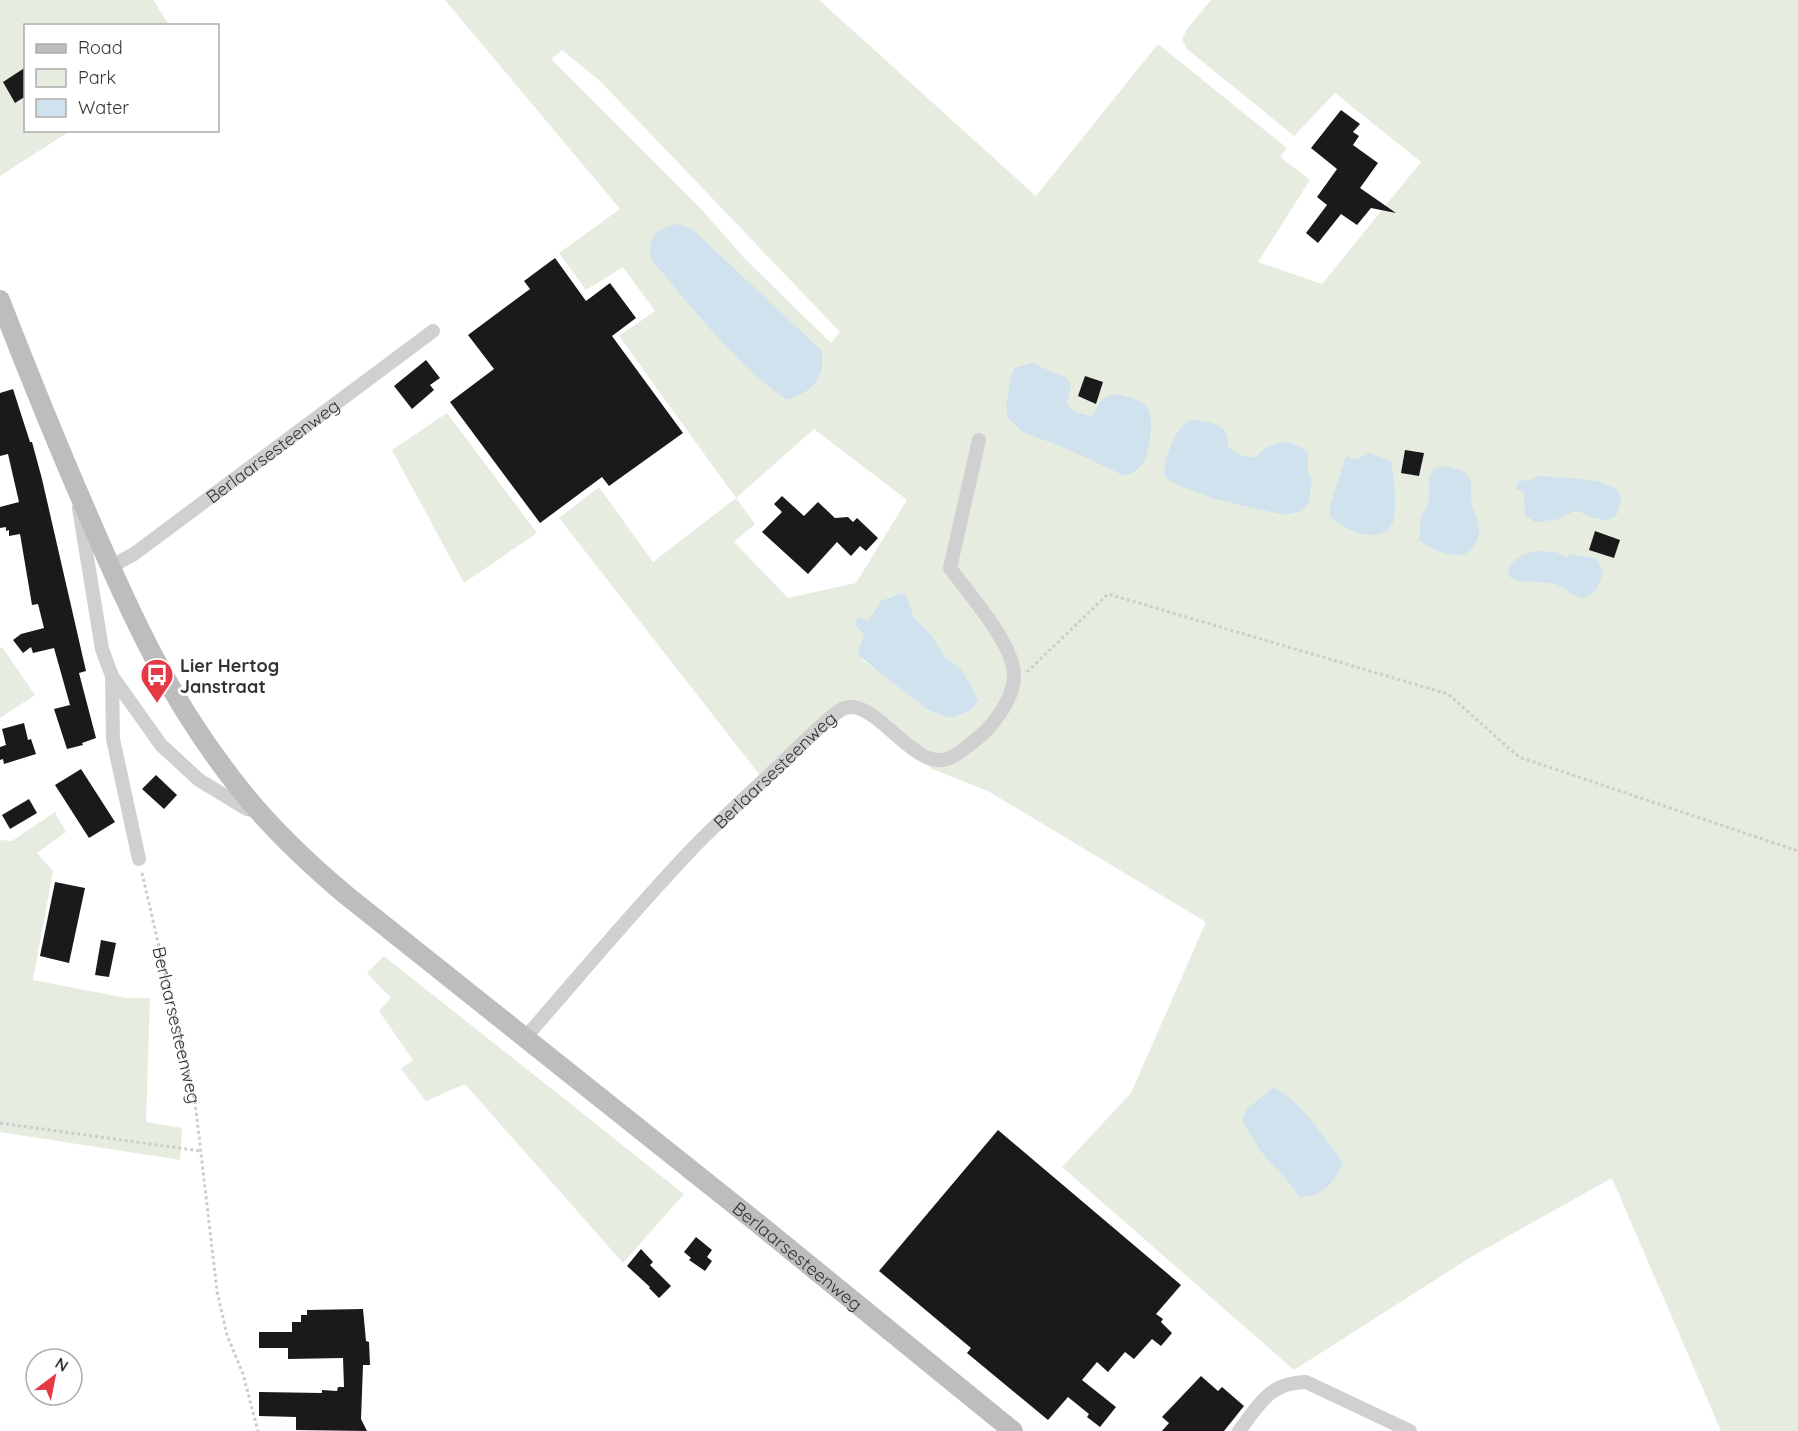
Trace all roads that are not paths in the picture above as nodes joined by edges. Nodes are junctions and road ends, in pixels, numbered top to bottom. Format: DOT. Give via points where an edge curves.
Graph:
graph roads {
  1 [pos="0,300"];
  2 [pos="432,331"];
  3 [pos="980,440"];
  4 [pos="75,486"];
  5 [pos="110,567"];
  6 [pos="112,676"];
  7 [pos="259,811"];
  8 [pos="139,859"];
  9 [pos="524,1038"];
  10 [pos="1013,1431"];
  11 [pos="1239,1431"];
  12 [pos="1410,1431"];
  1 -- 4 [label="street, Berlaarsesteenweg"];
  2 -- 5 [label="street, Berlaarsesteenweg" via="134,554"];
  3 -- 9 [label="street, Berlaarsesteenweg" via="950,568 999,635 1011,656 1014,674 1011,695 983,734 961,752 934,760 921,755 858,708 845,708 693,848"];
  4 -- 5 [label="street, Berlaarsesteenweg"];
  4 -- 6 [label="street, Berlaarsesteenweg" via="102,649"];
  5 -- 7 [label="street, Berlaarsesteenweg" via="166,682 216,758"];
  6 -- 7 [label="street, Berlaarsesteenweg" via="160,745 199,780 247,809"];
  6 -- 8 [label="street, Berlaarsesteenweg" via="113,739"];
  7 -- 9 [label="street, Berlaarsesteenweg" via="346,895"];
  9 -- 10 [label="street, Berlaarsesteenweg"];
  11 -- 12 [label="street" via="1268,1393 1291,1383 1306,1382"];
}
